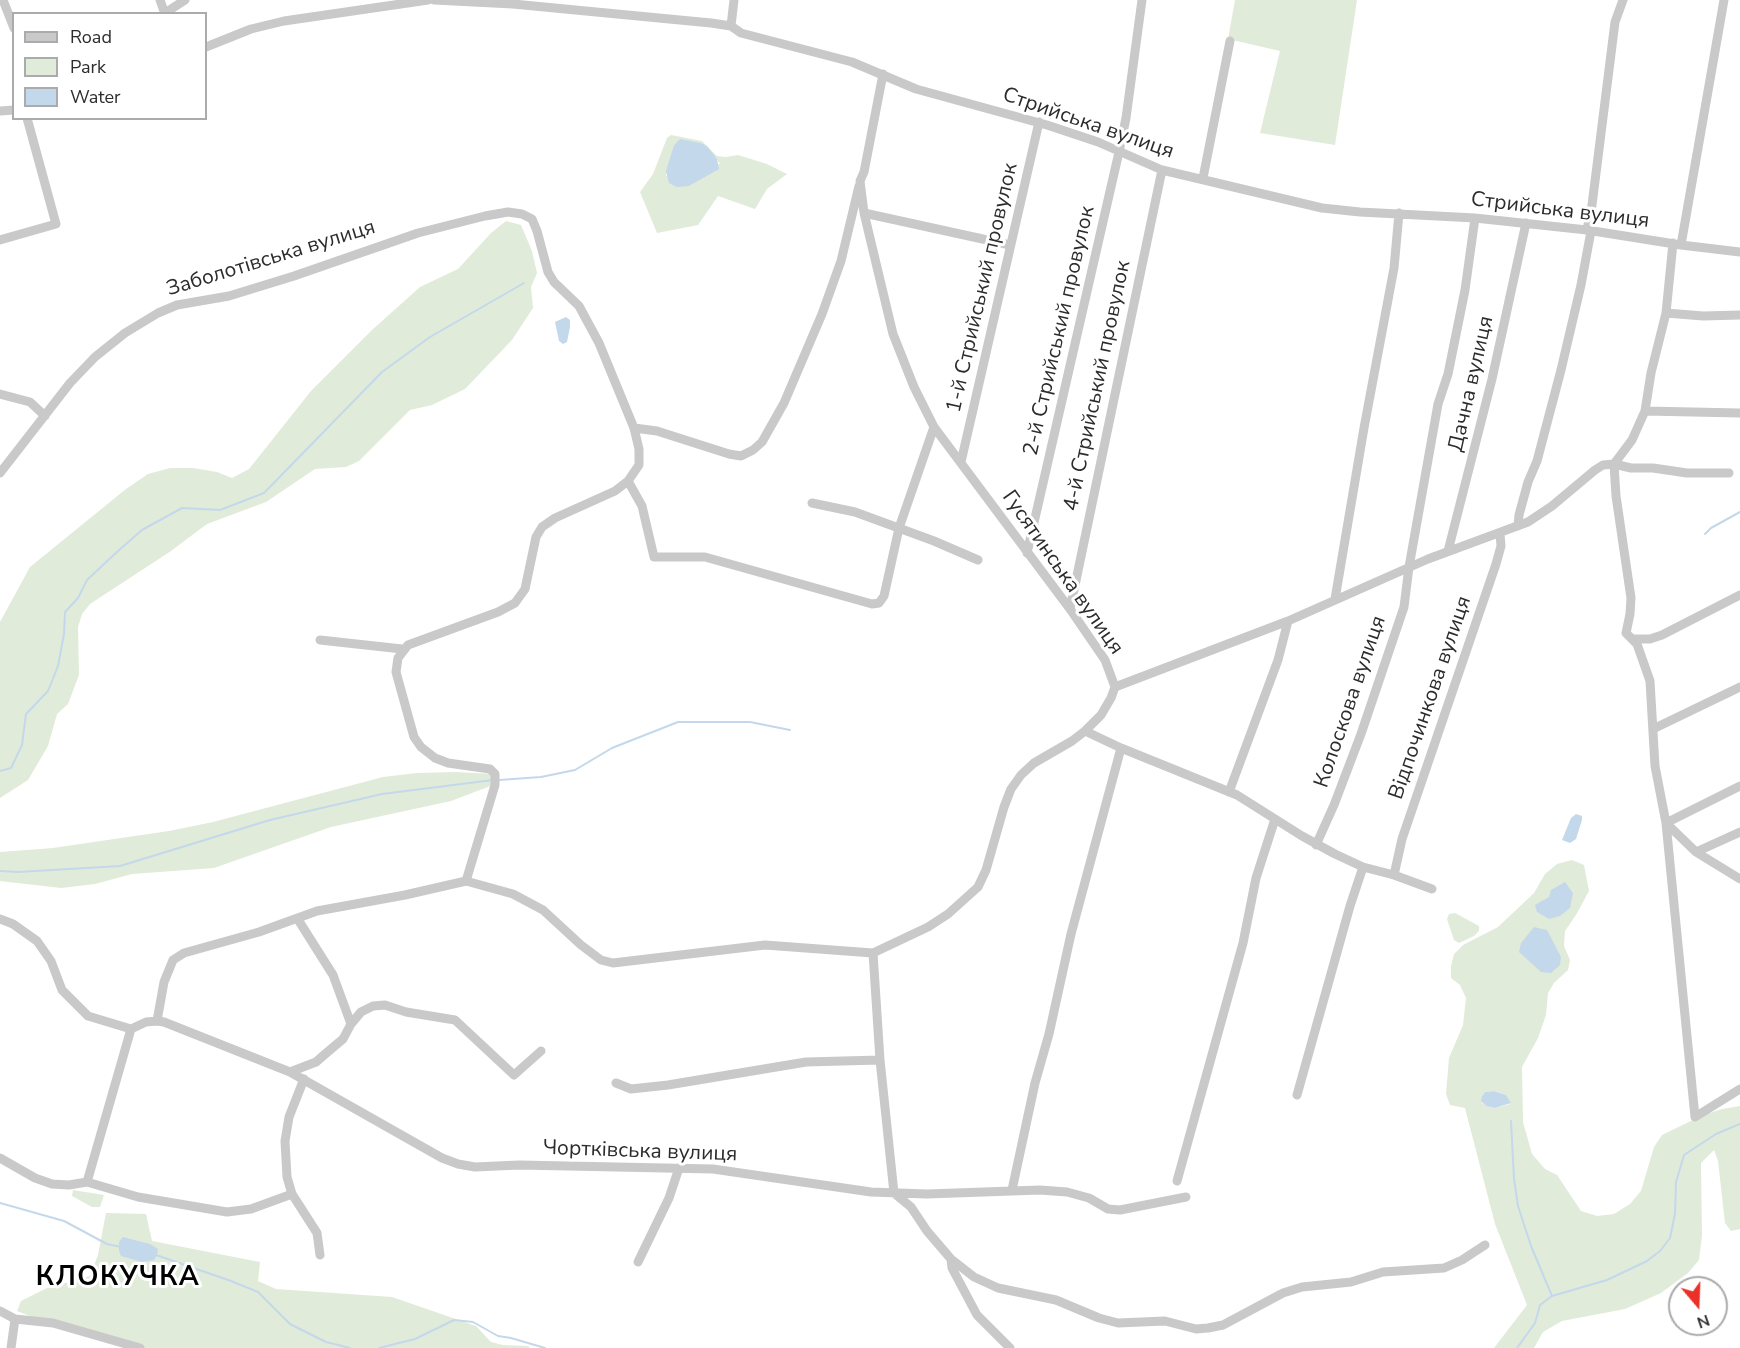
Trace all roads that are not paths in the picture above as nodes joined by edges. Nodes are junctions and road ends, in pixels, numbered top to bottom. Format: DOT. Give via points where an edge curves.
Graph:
graph roads {
  1 [pos="3,0"];
  2 [pos="185,0"];
  3 [pos="428,0"];
  4 [pos="434,0"];
  5 [pos="734,0"];
  6 [pos="1142,0"];
  7 [pos="1623,0"];
  8 [pos="1724,0"];
  9 [pos="566,5"];
  10 [pos="167,12"];
  11 [pos="12,23"];
  12 [pos="731,26"];
  13 [pos="1230,41"];
  14 [pos="207,47"];
  15 [pos="883,74"];
  16 [pos="28,120"];
  17 [pos="1039,122"];
  18 [pos="1119,152"];
  19 [pos="1162,170"];
  20 [pos="1203,178"];
  21 [pos="860,181"];
  22 [pos="864,213"];
  23 [pos="1399,213"];
  24 [pos="1475,218"];
  25 [pos="1526,224"];
  26 [pos="1589,230"];
  27 [pos="0,240"];
  28 [pos="1677,244"];
  29 [pos="1010,245"];
  30 [pos="1740,252"];
  31 [pos="1666,313"];
  32 [pos="1740,315"];
  33 [pos="0,394"];
  34 [pos="1645,411"];
  35 [pos="1740,413"];
  36 [pos="45,416"];
  37 [pos="934,427"];
  38 [pos="633,428"];
  39 [pos="961,462"];
  40 [pos="1614,464"];
  41 [pos="0,473"];
  42 [pos="1729,473"];
  43 [pos="628,481"];
  44 [pos="812,502"];
  45 [pos="1518,526"];
  46 [pos="899,528"];
  47 [pos="1500,534"];
  48 [pos="1448,551"];
  49 [pos="1027,553"];
  50 [pos="978,560"];
  51 [pos="1408,567"];
  52 [pos="1740,595"];
  53 [pos="1335,599"];
  54 [pos="1070,609"];
  55 [pos="1288,621"];
  56 [pos="1634,639"];
  57 [pos="320,640"];
  58 [pos="402,649"];
  59 [pos="1115,687"];
  60 [pos="1740,687"];
  61 [pos="1653,729"];
  62 [pos="1085,731"];
  63 [pos="1121,748"];
  64 [pos="1740,786"];
  65 [pos="1229,792"];
  66 [pos="1275,819"];
  67 [pos="1666,824"];
  68 [pos="1740,832"];
  69 [pos="1316,845"];
  70 [pos="1696,852"];
  71 [pos="1363,867"];
  72 [pos="1394,875"];
  73 [pos="1740,879"];
  74 [pos="466,880"];
  75 [pos="1432,889"];
  76 [pos="297,918"];
  77 [pos="0,919"];
  78 [pos="873,953"];
  79 [pos="157,1021"];
  80 [pos="351,1024"];
  81 [pos="131,1029"];
  82 [pos="541,1052"];
  83 [pos="880,1060"];
  84 [pos="290,1072"];
  85 [pos="304,1079"];
  86 [pos="616,1083"];
  87 [pos="1740,1089"];
  88 [pos="1297,1095"];
  89 [pos="0,1158"];
  90 [pos="679,1168"];
  91 [pos="1177,1180"];
  92 [pos="87,1182"];
  93 [pos="1012,1190"];
  94 [pos="894,1193"];
  95 [pos="292,1194"];
  96 [pos="1186,1197"];
  97 [pos="1485,1245"];
  98 [pos="320,1255"];
  99 [pos="951,1259"];
  100 [pos="638,1262"];
  101 [pos="0,1311"];
  102 [pos="15,1319"];
  103 [pos="11,1348"];
  104 [pos="140,1348"];
  105 [pos="1010,1348"];
  1 -- 11 [label="street"];
  2 -- 10 [label="street"];
  3 -- 14 [label="street" via="284,21"];
  4 -- 9 [label="street, Стрийська вулиця"];
  5 -- 12 [label="street"];
  6 -- 18 [label="street, 2-й Стрийський провулок"];
  7 -- 26 [label="street" via="1615,22"];
  8 -- 28 [label="street"];
  9 -- 12 [label="street, Стрийська вулиця"];
  12 -- 15 [label="street, Стрийська вулиця" via="741,33"];
  13 -- 20 [label="street"];
  15 -- 17 [label="street, Стрийська вулиця" via="916,89"];
  15 -- 21 [label="street"];
  16 -- 27 [label="street" via="56,224"];
  17 -- 18 [label="street, Стрийська вулиця"];
  17 -- 29 [label="street, 1-й Стрийський провулок"];
  18 -- 19 [label="street, Стрийська вулиця"];
  18 -- 49 [label="street, 2-й Стрийський провулок"];
  19 -- 20 [label="street, Стрийська вулиця"];
  19 -- 54 [label="street, 4-й Стрийський провулок"];
  20 -- 23 [label="street, Стрийська вулиця" via="1322,208"];
  21 -- 22 [label="street, Гусятинська вулиця"];
  21 -- 38 [label="street" via="841,261 822,314 784,403 762,442 741,456 657,431"];
  22 -- 29 [label="street"];
  22 -- 37 [label="street, Гусятинська вулиця" via="893,334"];
  23 -- 24 [label="street, Стрийська вулиця"];
  23 -- 53 [label="street" via="1394,268"];
  24 -- 25 [label="street, Стрийська вулиця"];
  24 -- 51 [label="street, Колоскова вулиця" via="1465,290 1438,404"];
  25 -- 26 [label="street, Стрийська вулиця"];
  25 -- 48 [label="street, Дачна вулиця"];
  26 -- 28 [label="street, Стрийська вулиця"];
  26 -- 45 [label="street" via="1561,370"];
  28 -- 30 [label="street, Стрийська вулиця"];
  28 -- 31 [label="street"];
  29 -- 39 [label="street, 1-й Стрийський провулок"];
  31 -- 32 [label="street"];
  31 -- 34 [label="street"];
  33 -- 36 [label="street" via="30,402"];
  34 -- 35 [label="street"];
  34 -- 40 [label="street" via="1632,440"];
  36 -- 38 [label="street, Заболотівська вулиця" via="95,357 158,313 177,305 229,296 418,233 508,212 532,219 548,272 585,316"];
  36 -- 41 [label="street, Заболотівська вулиця"];
  37 -- 39 [label="street, Гусятинська вулиця"];
  37 -- 46 [label="street"];
  38 -- 43 [label="street" via="639,465"];
  39 -- 49 [label="street, Гусятинська вулиця"];
  40 -- 42 [label="street" via="1673,472"];
  40 -- 45 [label="street" via="1595,470 1552,506"];
  40 -- 56 [label="street" via="1631,598 1626,633"];
  43 -- 46 [label="street" via="642,507 654,557 705,557 872,604 879,603 884,596"];
  43 -- 58 [label="street" via="542,527 536,537 525,589 515,603"];
  44 -- 46 [label="street"];
  45 -- 47 [label="street"];
  46 -- 50 [label="street"];
  47 -- 48 [label="street"];
  47 -- 72 [label="street, Відпочинкова вулиця" via="1496,564 1402,839"];
  48 -- 51 [label="street"];
  49 -- 54 [label="street, Гусятинська вулиця"];
  51 -- 53 [label="street"];
  51 -- 69 [label="street, Колоскова вулиця" via="1404,607 1334,805"];
  52 -- 56 [label="street" via="1662,635"];
  53 -- 55 [label="street"];
  54 -- 59 [label="street, Гусятинська вулиця" via="1105,660"];
  55 -- 59 [label="street"];
  55 -- 65 [label="street" via="1278,660"];
  56 -- 61 [label="street" via="1650,681"];
  57 -- 58 [label="street"];
  58 -- 74 [label="street" via="396,672 414,738 435,758 490,769 495,774"];
  59 -- 62 [label="street, Гусятинська вулиця" via="1101,715"];
  60 -- 61 [label="street"];
  61 -- 67 [label="street" via="1655,766"];
  62 -- 63 [label="street"];
  62 -- 78 [label="street, Гусятинська вулиця" via="1034,763 1011,789 978,887 928,927"];
  63 -- 65 [label="street"];
  63 -- 93 [label="street" via="1071,934"];
  64 -- 67 [label="street"];
  65 -- 66 [label="street"];
  66 -- 69 [label="street"];
  66 -- 91 [label="street"];
  67 -- 70 [label="street"];
  67 -- 87 [label="street" via="1695,1117"];
  68 -- 70 [label="street"];
  69 -- 71 [label="street"];
  70 -- 73 [label="street"];
  71 -- 72 [label="street"];
  71 -- 88 [label="street"];
  72 -- 75 [label="street"];
  74 -- 76 [label="street, Гусятинська вулиця"];
  74 -- 78 [label="street, Гусятинська вулиця" via="513,894 543,910 601,960 614,963 765,945"];
  76 -- 79 [label="street, Гусятинська вулиця" via="260,933 184,953 173,960 164,982"];
  76 -- 80 [label="street" via="333,975"];
  77 -- 81 [label="street" via="37,941 51,961 62,990 88,1016"];
  78 -- 83 [label="street"];
  79 -- 81 [label="street"];
  79 -- 84 [label="street, Чортківська вулиця"];
  80 -- 82 [label="street" via="361,1012 385,1005 455,1020 514,1075"];
  80 -- 84 [label="street" via="343,1039 324,1055"];
  81 -- 92 [label="street"];
  83 -- 86 [label="street" via="807,1062 631,1089"];
  83 -- 94 [label="street"];
  84 -- 85 [label="street, Чортківська вулиця"];
  85 -- 90 [label="street, Чортківська вулиця" via="458,1164"];
  85 -- 95 [label="street" via="285,1141"];
  89 -- 92 [label="street" via="52,1184"];
  90 -- 94 [label="street, Чортківська вулиця" via="713,1168"];
  90 -- 100 [label="street"];
  92 -- 95 [label="street" via="138,1197 228,1212 251,1209"];
  93 -- 94 [label="street, Чортківська вулиця"];
  93 -- 96 [label="street, Чортківська вулиця" via="1067,1192 1120,1210"];
  94 -- 99 [label="street" via="911,1207"];
  95 -- 98 [label="street" via="317,1233"];
  97 -- 99 [label="street" via="1444,1268 1383,1272 1350,1282 1293,1290 1223,1325 1196,1329 1166,1322 1119,1323 1099,1318 1056,1300 998,1288 974,1277"];
  99 -- 105 [label="street" via="977,1315"];
  101 -- 102 [label="street"];
  102 -- 103 [label="street"];
  102 -- 104 [label="street" via="53,1323"];
}
